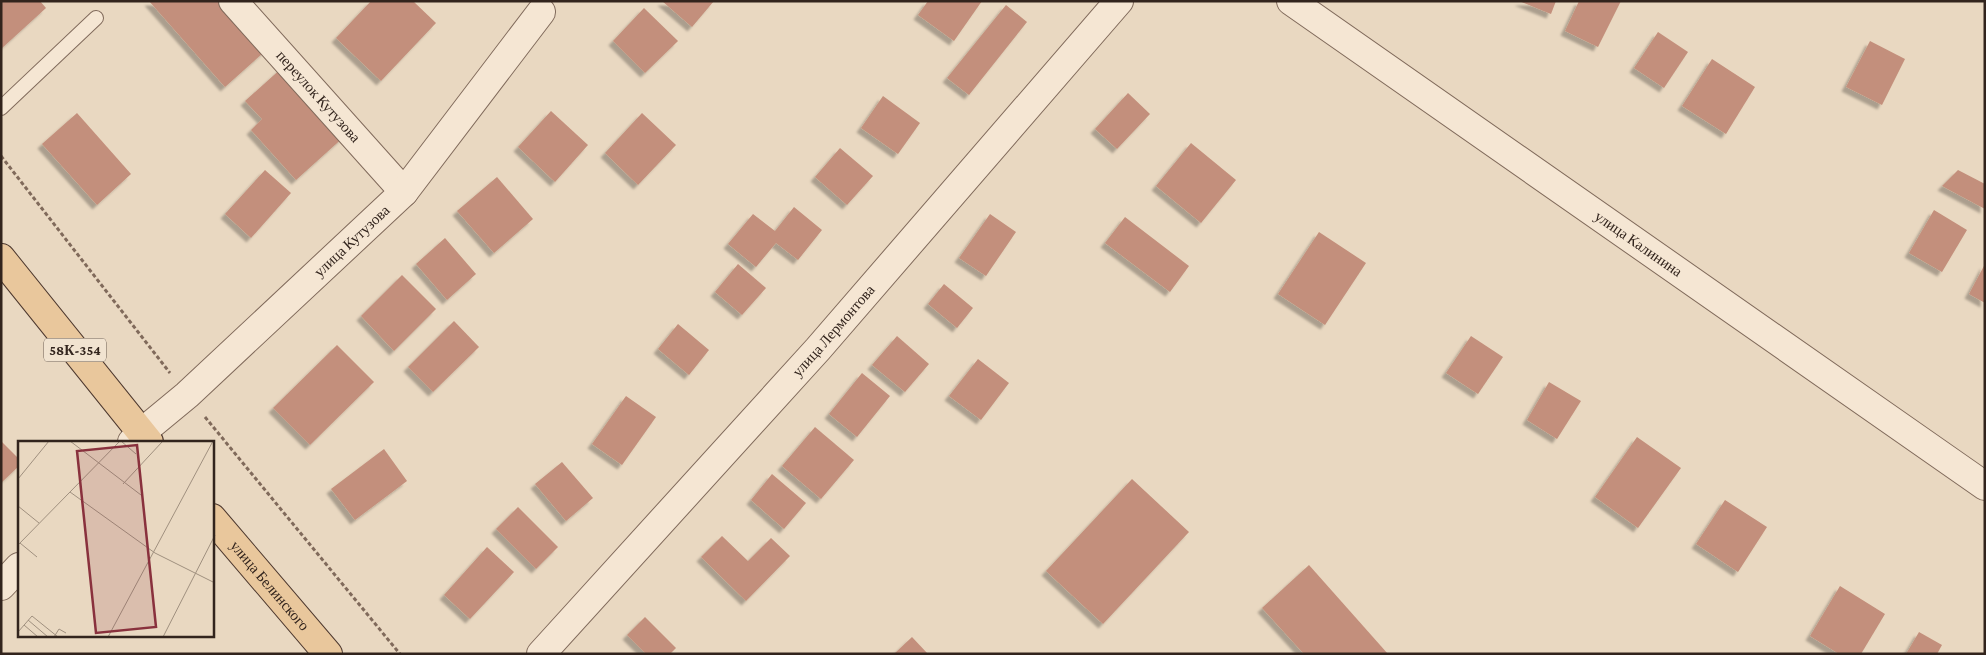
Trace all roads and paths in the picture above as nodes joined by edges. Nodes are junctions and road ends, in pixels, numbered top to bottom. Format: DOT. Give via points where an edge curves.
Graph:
graph roads {
  1 [pos="233,1"];
  2 [pos="1119,1"];
  3 [pos="1291,1"];
  4 [pos="541,12"];
  5 [pos="96,18"];
  6 [pos="1,108"];
  7 [pos="404,192"];
  8 [pos="1,258"];
  9 [pos="140,439"];
  10 [pos="1985,486"];
  11 [pos="214,520"];
  12 [pos="18,568"];
  13 [pos="1,586"];
  14 [pos="328,654"];
  15 [pos="541,654"];
  1 -- 7 [label="street, переулок Кутузова"];
  2 -- 15 [label="street, улица Лермонтова" via="818,349"];
  3 -- 10 [label="street, улица Калинина"];
  4 -- 7 [label="street, улица Кутузова"];
  5 -- 6 [label="lane"];
  7 -- 9 [label="street, улица Кутузова"];
  8 -- 9 [label="main road, 58К-354"];
  11 -- 14 [label="main road, улица Белинского"];
  12 -- 13 [label="street"];
}
